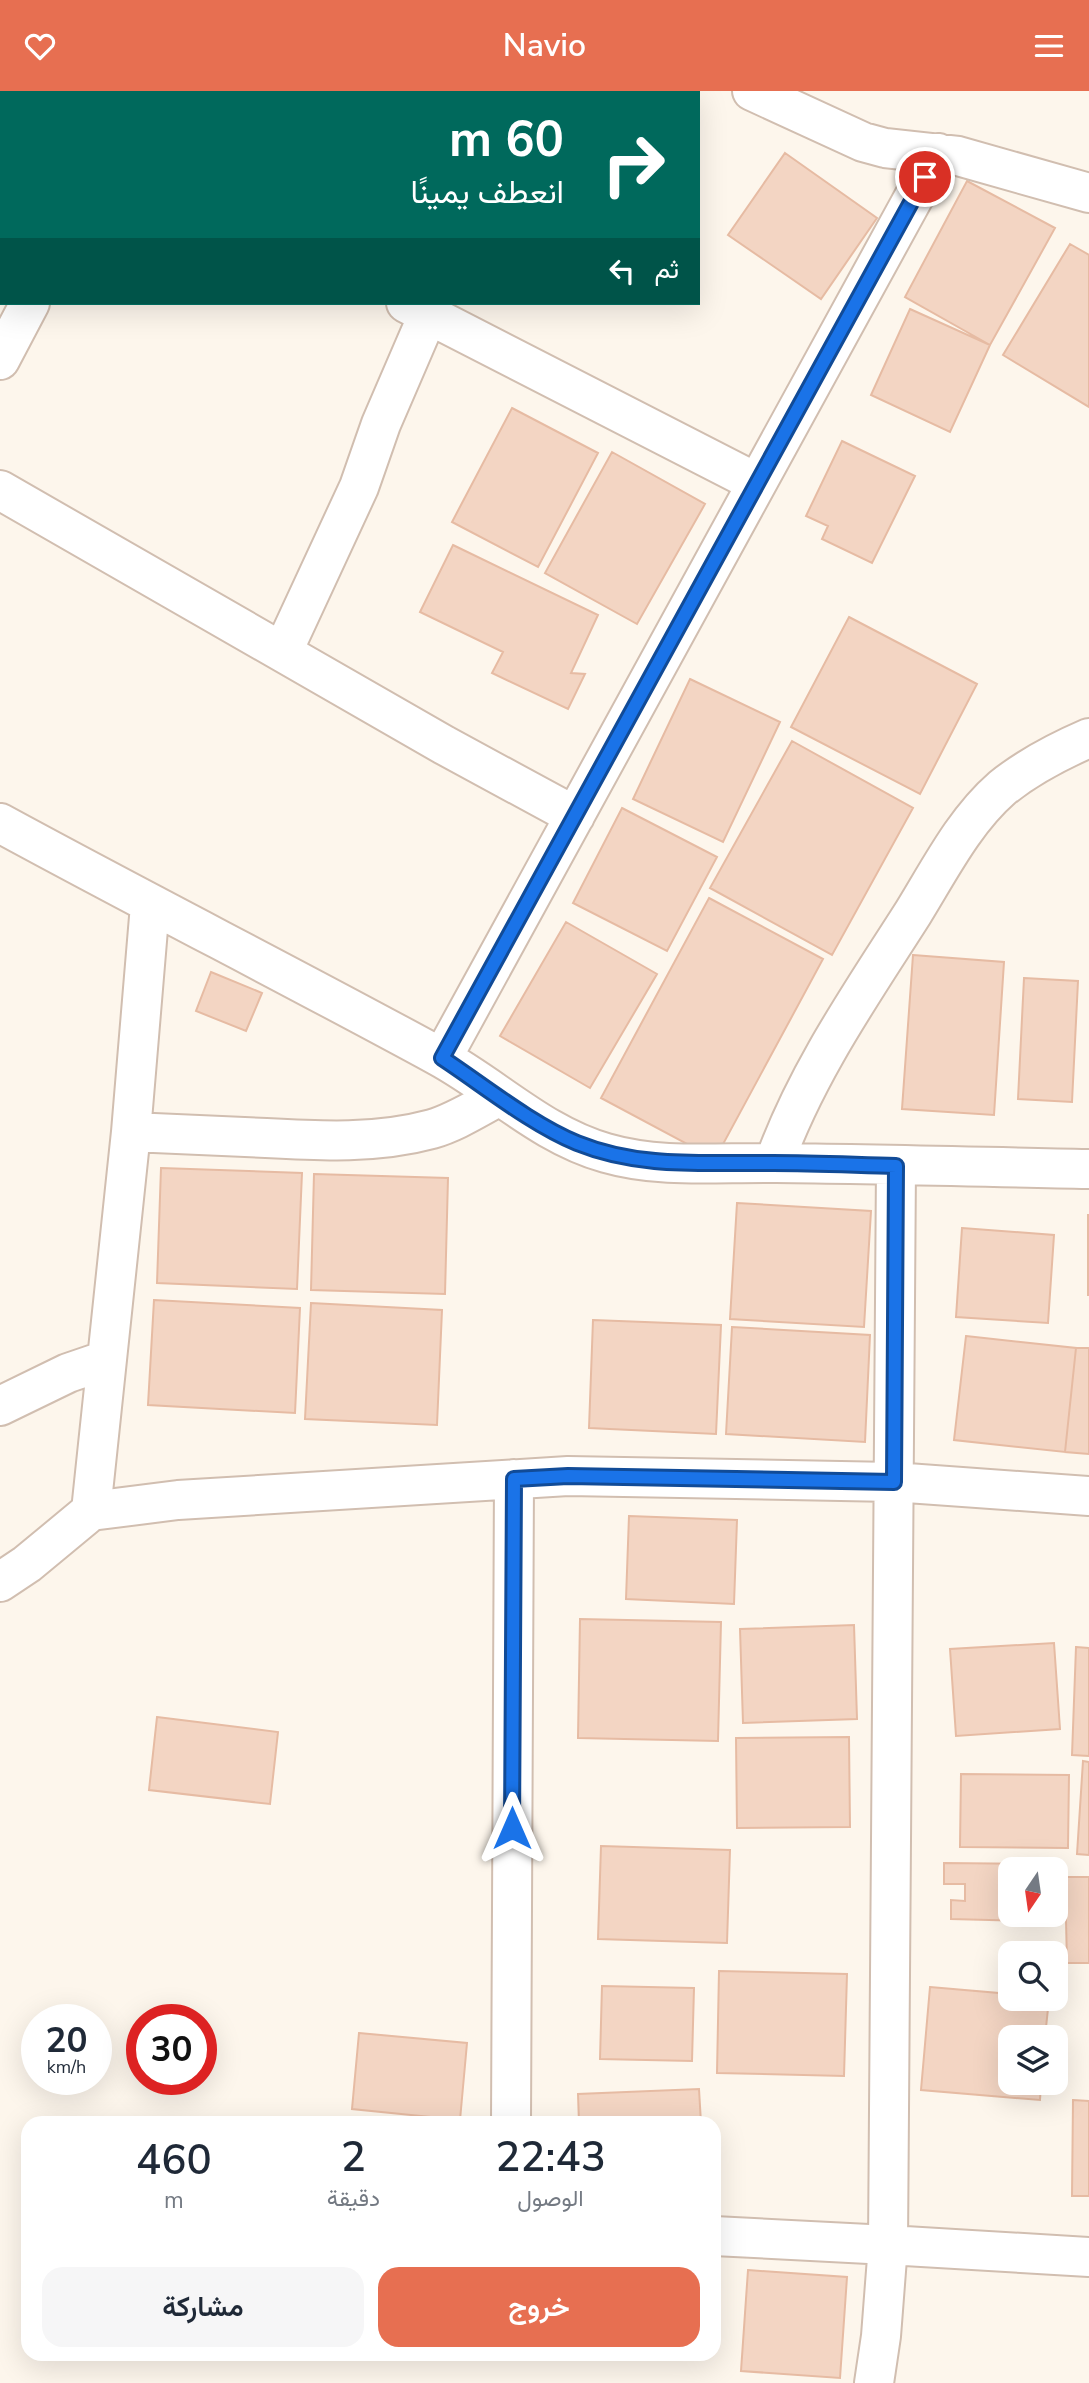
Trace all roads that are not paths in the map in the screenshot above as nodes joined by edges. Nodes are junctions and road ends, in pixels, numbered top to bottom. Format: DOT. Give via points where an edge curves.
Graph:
graph roads {
  1 [pos="752,91"];
  2 [pos="938,153"];
  3 [pos="1089,193"];
  4 [pos="29,305"];
  5 [pos="417,309"];
  6 [pos="0,360"];
  7 [pos="757,484"];
  8 [pos="0,490"];
  9 [pos="283,651"];
  10 [pos="1089,738"];
  11 [pos="575,816"];
  12 [pos="0,823"];
  13 [pos="150,905"];
  14 [pos="442,1058"];
  15 [pos="499,1096"];
  16 [pos="131,1132"];
  17 [pos="774,1163"];
  18 [pos="896,1166"];
  19 [pos="1089,1169"];
  20 [pos="106,1360"];
  21 [pos="0,1406"];
  22 [pos="514,1479"];
  23 [pos="894,1482"];
  24 [pos="1089,1496"];
  25 [pos="91,1511"];
  26 [pos="0,1583"];
  27 [pos="511,2116"];
  28 [pos="721,2236"];
  29 [pos="888,2245"];
  30 [pos="1089,2257"];
  31 [pos="874,2383"];
  1 -- 2 [label="street" via="863,142"];
  2 -- 3 [label="street"];
  2 -- 7 [label="street"];
  4 -- 6 [label="street"];
  5 -- 7 [label="street"];
  5 -- 9 [label="street" via="359,487"];
  7 -- 11 [label="street"];
  8 -- 9 [label="street"];
  9 -- 11 [label="street"];
  10 -- 17 [label="street" via="1057,751 1002,788 955,845 808,1084"];
  11 -- 14 [label="street"];
  12 -- 13 [label="street"];
  13 -- 14 [label="street"];
  13 -- 16 [label="street"];
  14 -- 15 [label="street"];
  15 -- 16 [label="street" via="433,1128 386,1138 307,1140"];
  15 -- 17 [label="street" via="544,1126 605,1153 673,1164"];
  16 -- 20 [label="street"];
  17 -- 18 [label="street"];
  18 -- 19 [label="street"];
  18 -- 23 [label="street"];
  20 -- 21 [label="street"];
  20 -- 25 [label="street"];
  22 -- 23 [label="street"];
  22 -- 25 [label="street" via="178,1500"];
  22 -- 27 [label="street"];
  23 -- 24 [label="street"];
  23 -- 29 [label="street"];
  25 -- 26 [label="street"];
  28 -- 29 [label="street"];
  29 -- 30 [label="street"];
  29 -- 31 [label="street"];
}
